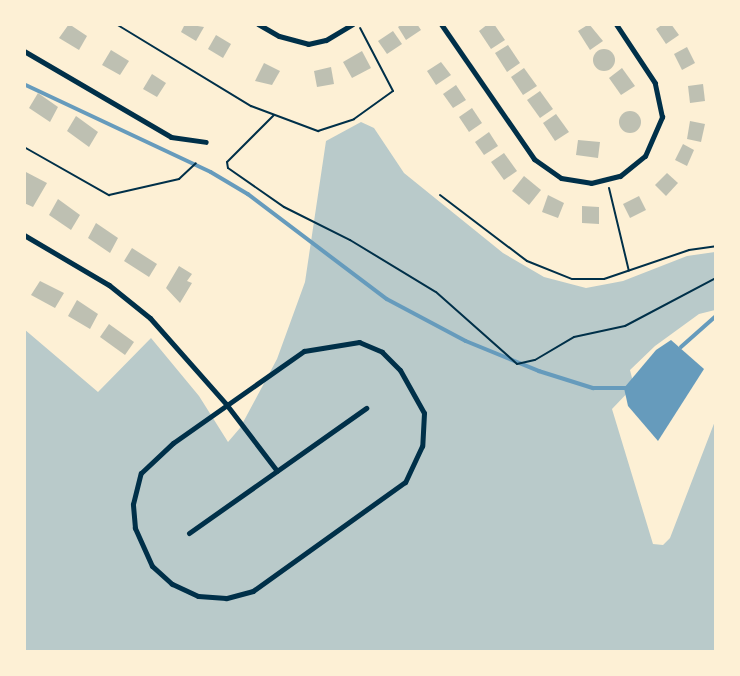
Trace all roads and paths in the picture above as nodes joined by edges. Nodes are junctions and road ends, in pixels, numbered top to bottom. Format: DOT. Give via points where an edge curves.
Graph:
graph roads {
  1 [pos="116,24"];
  2 [pos="258,24"];
  3 [pos="356,24"];
  4 [pos="441,24"];
  5 [pos="616,24"];
  6 [pos="24,51"];
  7 [pos="274,115"];
  8 [pos="206,142"];
  9 [pos="24,147"];
  10 [pos="196,163"];
  11 [pos="607,180"];
  12 [pos="440,195"];
  13 [pos="24,235"];
  14 [pos="716,246"];
  15 [pos="630,272"];
  16 [pos="716,278"];
  17 [pos="226,404"];
  18 [pos="366,408"];
  19 [pos="277,471"];
  20 [pos="189,533"];
  1 -- 7 [label="path"];
  2 -- 3 [label="street" via="308,44"];
  3 -- 7 [label="path" via="390,81 391,95 327,130"];
  4 -- 11 [label="street" via="534,159 561,178"];
  5 -- 11 [label="street" via="655,83 662,117 645,156"];
  6 -- 8 [label="street" via="171,137"];
  7 -- 16 [label="path" via="227,162 228,168 284,207 436,292 517,364 535,360 574,337 625,326"];
  9 -- 10 [label="path" via="109,195 179,179"];
  11 -- 15 [label="path"];
  12 -- 15 [label="path" via="514,253 550,273 592,281"];
  13 -- 17 [label="street" via="130,301"];
  14 -- 15 [label="path" via="689,250"];
  17 -- 17 [label="street" via="304,351 359,342 382,352 416,393 424,413 422,446 405,482 253,591 226,598 198,596 172,584 152,566 135,528 133,504 142,472"];
  17 -- 19 [label="street"];
  18 -- 19 [label="street"];
  19 -- 20 [label="street"];
}
